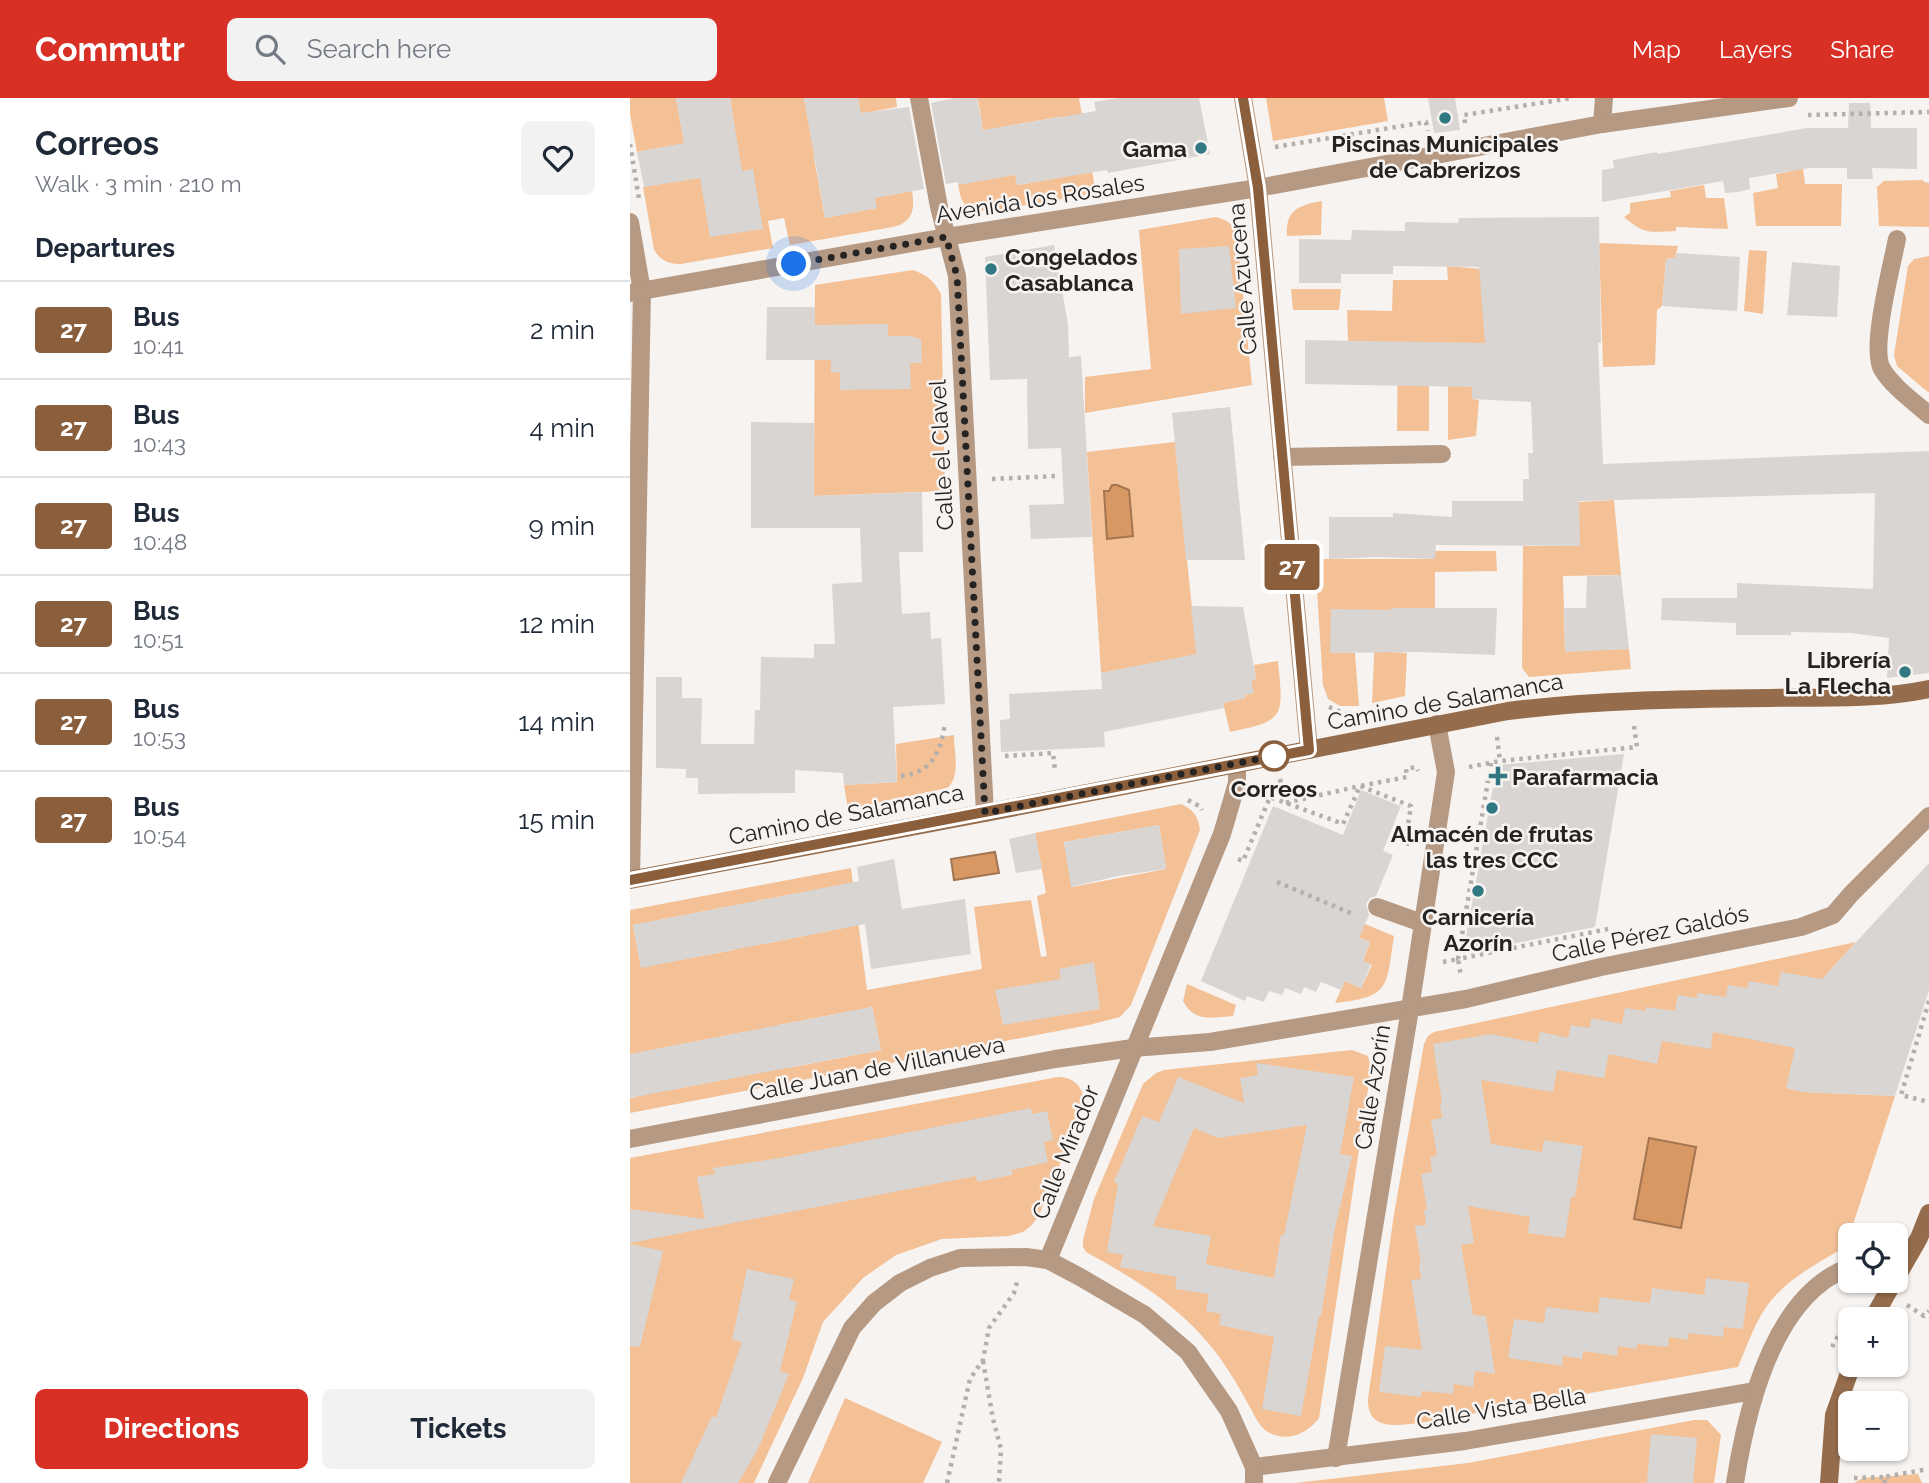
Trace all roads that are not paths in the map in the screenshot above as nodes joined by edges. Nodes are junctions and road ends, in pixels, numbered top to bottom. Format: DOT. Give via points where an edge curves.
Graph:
graph roads {
  1 [pos="919,98"];
  2 [pos="1243,98"];
  3 [pos="1604,98"];
  4 [pos="1789,98"];
  5 [pos="1602,124"];
  6 [pos="1258,188"];
  7 [pos="630,222"];
  8 [pos="946,237"];
  9 [pos="1897,239"];
  10 [pos="636,292"];
  11 [pos="1929,415"];
  12 [pos="1442,454"];
  13 [pos="1282,457"];
  14 [pos="1929,689"];
  15 [pos="1437,723"];
  16 [pos="1309,750"];
  17 [pos="1237,764"];
  18 [pos="985,813"];
  19 [pos="1929,816"];
  20 [pos="631,879"];
  21 [pos="1370,912"];
  22 [pos="1422,923"];
  23 [pos="1410,1009"];
  24 [pos="1133,1048"];
  25 [pos="630,1139"];
  26 [pos="1929,1213"];
  27 [pos="1908,1253"];
  28 [pos="1048,1260"];
  29 [pos="1838,1273"];
  30 [pos="1848,1377"];
  31 [pos="1755,1391"];
  32 [pos="1336,1458"];
  33 [pos="1254,1475"];
  34 [pos="777,1483"];
  35 [pos="1735,1483"];
  36 [pos="1829,1483"];
  1 -- 8 [label="street, Calle el Clavel"];
  2 -- 6 [label="street, Calle Azucena"];
  3 -- 5 [label="street"];
  4 -- 5 [label="street, Avenida los Rosales"];
  5 -- 6 [label="street, Avenida los Rosales"];
  6 -- 8 [label="street, Avenida los Rosales"];
  6 -- 13 [label="street, Calle Azucena"];
  7 -- 10 [label="street"];
  8 -- 10 [label="street, Avenida los Rosales"];
  8 -- 18 [label="street, Calle el Clavel" via="957,276"];
  9 -- 11 [label="street" via="1883,303 1881,367"];
  10 -- 20 [label="street"];
  12 -- 13 [label="street"];
  13 -- 16 [label="street, Calle Azucena"];
  14 -- 15 [label="street, Camino de Salamanca" via="1902,694 1564,704"];
  15 -- 16 [label="street, Camino de Salamanca"];
  15 -- 22 [label="street, Calle Azorín" via="1446,772"];
  16 -- 17 [label="street, Camino de Salamanca"];
  17 -- 18 [label="street, Camino de Salamanca"];
  17 -- 24 [label="street, Calle Mirador" via="1237,782 1222,834"];
  18 -- 20 [label="street, Camino de Salamanca"];
  19 -- 23 [label="street, Calle Pérez Galdós" via="1833,915 1801,927"];
  21 -- 22 [label="street"];
  22 -- 23 [label="street, Calle Azorín"];
  23 -- 24 [label="street, Calle Pérez Galdós" via="1210,1042"];
  23 -- 32 [label="street, Calle Azorín"];
  24 -- 25 [label="street, Calle Juan de Villanueva"];
  24 -- 28 [label="street, Calle Mirador"];
  26 -- 27 [label="street"];
  28 -- 33 [label="street" via="1145,1315 1188,1352 1229,1411"];
  28 -- 34 [label="street" via="960,1258 900,1283 874,1303 852,1328"];
  29 -- 31 [label="street" via="1794,1311"];
  30 -- 36 [label="street" via="1834,1415"];
  31 -- 32 [label="street, Calle Vista Bella" via="1465,1441"];
  31 -- 35 [label="street"];
  32 -- 33 [label="street, Calle Vista Bella"];
}
